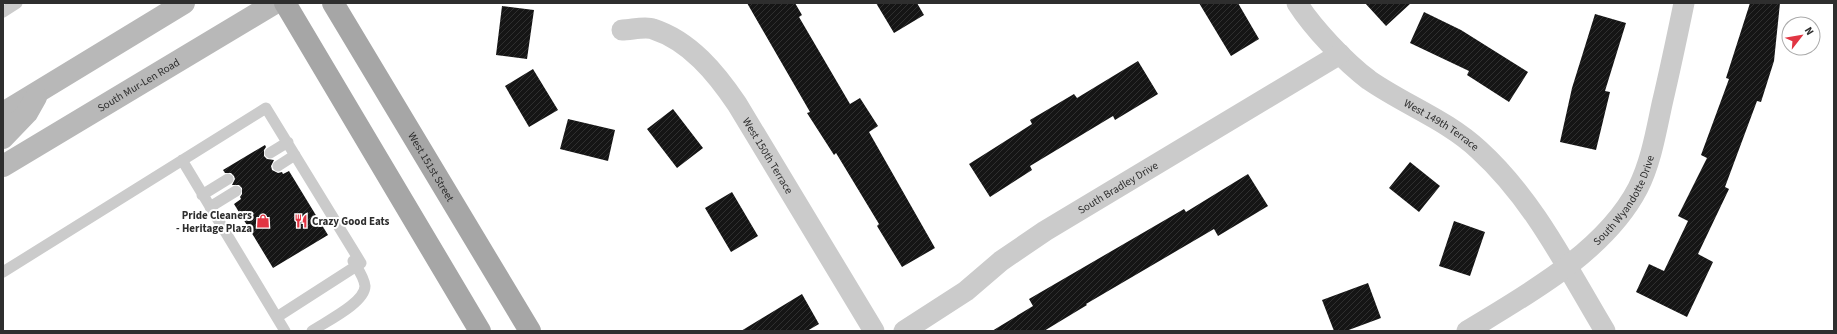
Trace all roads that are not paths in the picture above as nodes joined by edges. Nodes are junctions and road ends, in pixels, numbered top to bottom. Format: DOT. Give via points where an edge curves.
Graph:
graph roads {
  1 [pos="17,3"];
  2 [pos="184,3"];
  3 [pos="275,3"];
  4 [pos="285,3"];
  5 [pos="333,3"];
  6 [pos="1297,3"];
  7 [pos="1684,3"];
  8 [pos="3,12"];
  9 [pos="622,30"];
  10 [pos="1340,54"];
  11 [pos="40,90"];
  12 [pos="3,113"];
  13 [pos="3,138"];
  14 [pos="288,142"];
  15 [pos="270,153"];
  16 [pos="295,154"];
  17 [pos="182,160"];
  18 [pos="3,166"];
  19 [pos="278,166"];
  20 [pos="228,179"];
  21 [pos="236,191"];
  22 [pos="202,194"];
  23 [pos="210,207"];
  24 [pos="356,266"];
  25 [pos="1566,266"];
  26 [pos="3,272"];
  27 [pos="277,317"];
  28 [pos="286,331"];
  29 [pos="312,331"];
  30 [pos="480,331"];
  31 [pos="530,331"];
  32 [pos="874,331"];
  33 [pos="904,331"];
  34 [pos="1467,331"];
  35 [pos="1605,331"];
  1 -- 8 [label="lane"];
  2 -- 11 [label="main road"];
  3 -- 18 [label="main road, South Mur-Len Road"];
  4 -- 30 [label="main road"];
  5 -- 31 [label="main road, West 151st Street"];
  6 -- 10 [label="street, West 149th Terrace"];
  7 -- 25 [label="street, South Wyandotte Drive" via="1653,146 1638,188 1613,225"];
  9 -- 32 [label="street, West 150th Terrace" via="652,28 680,43 701,59 720,79"];
  10 -- 25 [label="street, West 149th Terrace" via="1369,80 1449,127 1479,149 1509,179 1534,212"];
  10 -- 33 [label="street, South Bradley Drive" via="1044,231 1001,261 966,291"];
  11 -- 12 [label="main road"];
  11 -- 13 [label="main road" via="27,113"];
  14 -- 15 [label="lane"];
  14 -- 16 [label="lane"];
  14 -- 17 [label="lane" via="266,108"];
  16 -- 19 [label="lane"];
  16 -- 24 [label="lane" via="309,177 308,184 315,198"];
  17 -- 22 [label="lane"];
  17 -- 26 [label="lane"];
  20 -- 22 [label="lane"];
  21 -- 23 [label="lane"];
  22 -- 23 [label="lane"];
  23 -- 27 [label="lane"];
  24 -- 27 [label="lane"];
  24 -- 29 [label="lane" via="364,279 363,296"];
  25 -- 34 [label="street, South Wyandotte Drive" via="1542,286"];
  25 -- 35 [label="street, West 149th Terrace"];
  27 -- 28 [label="lane"];
}
